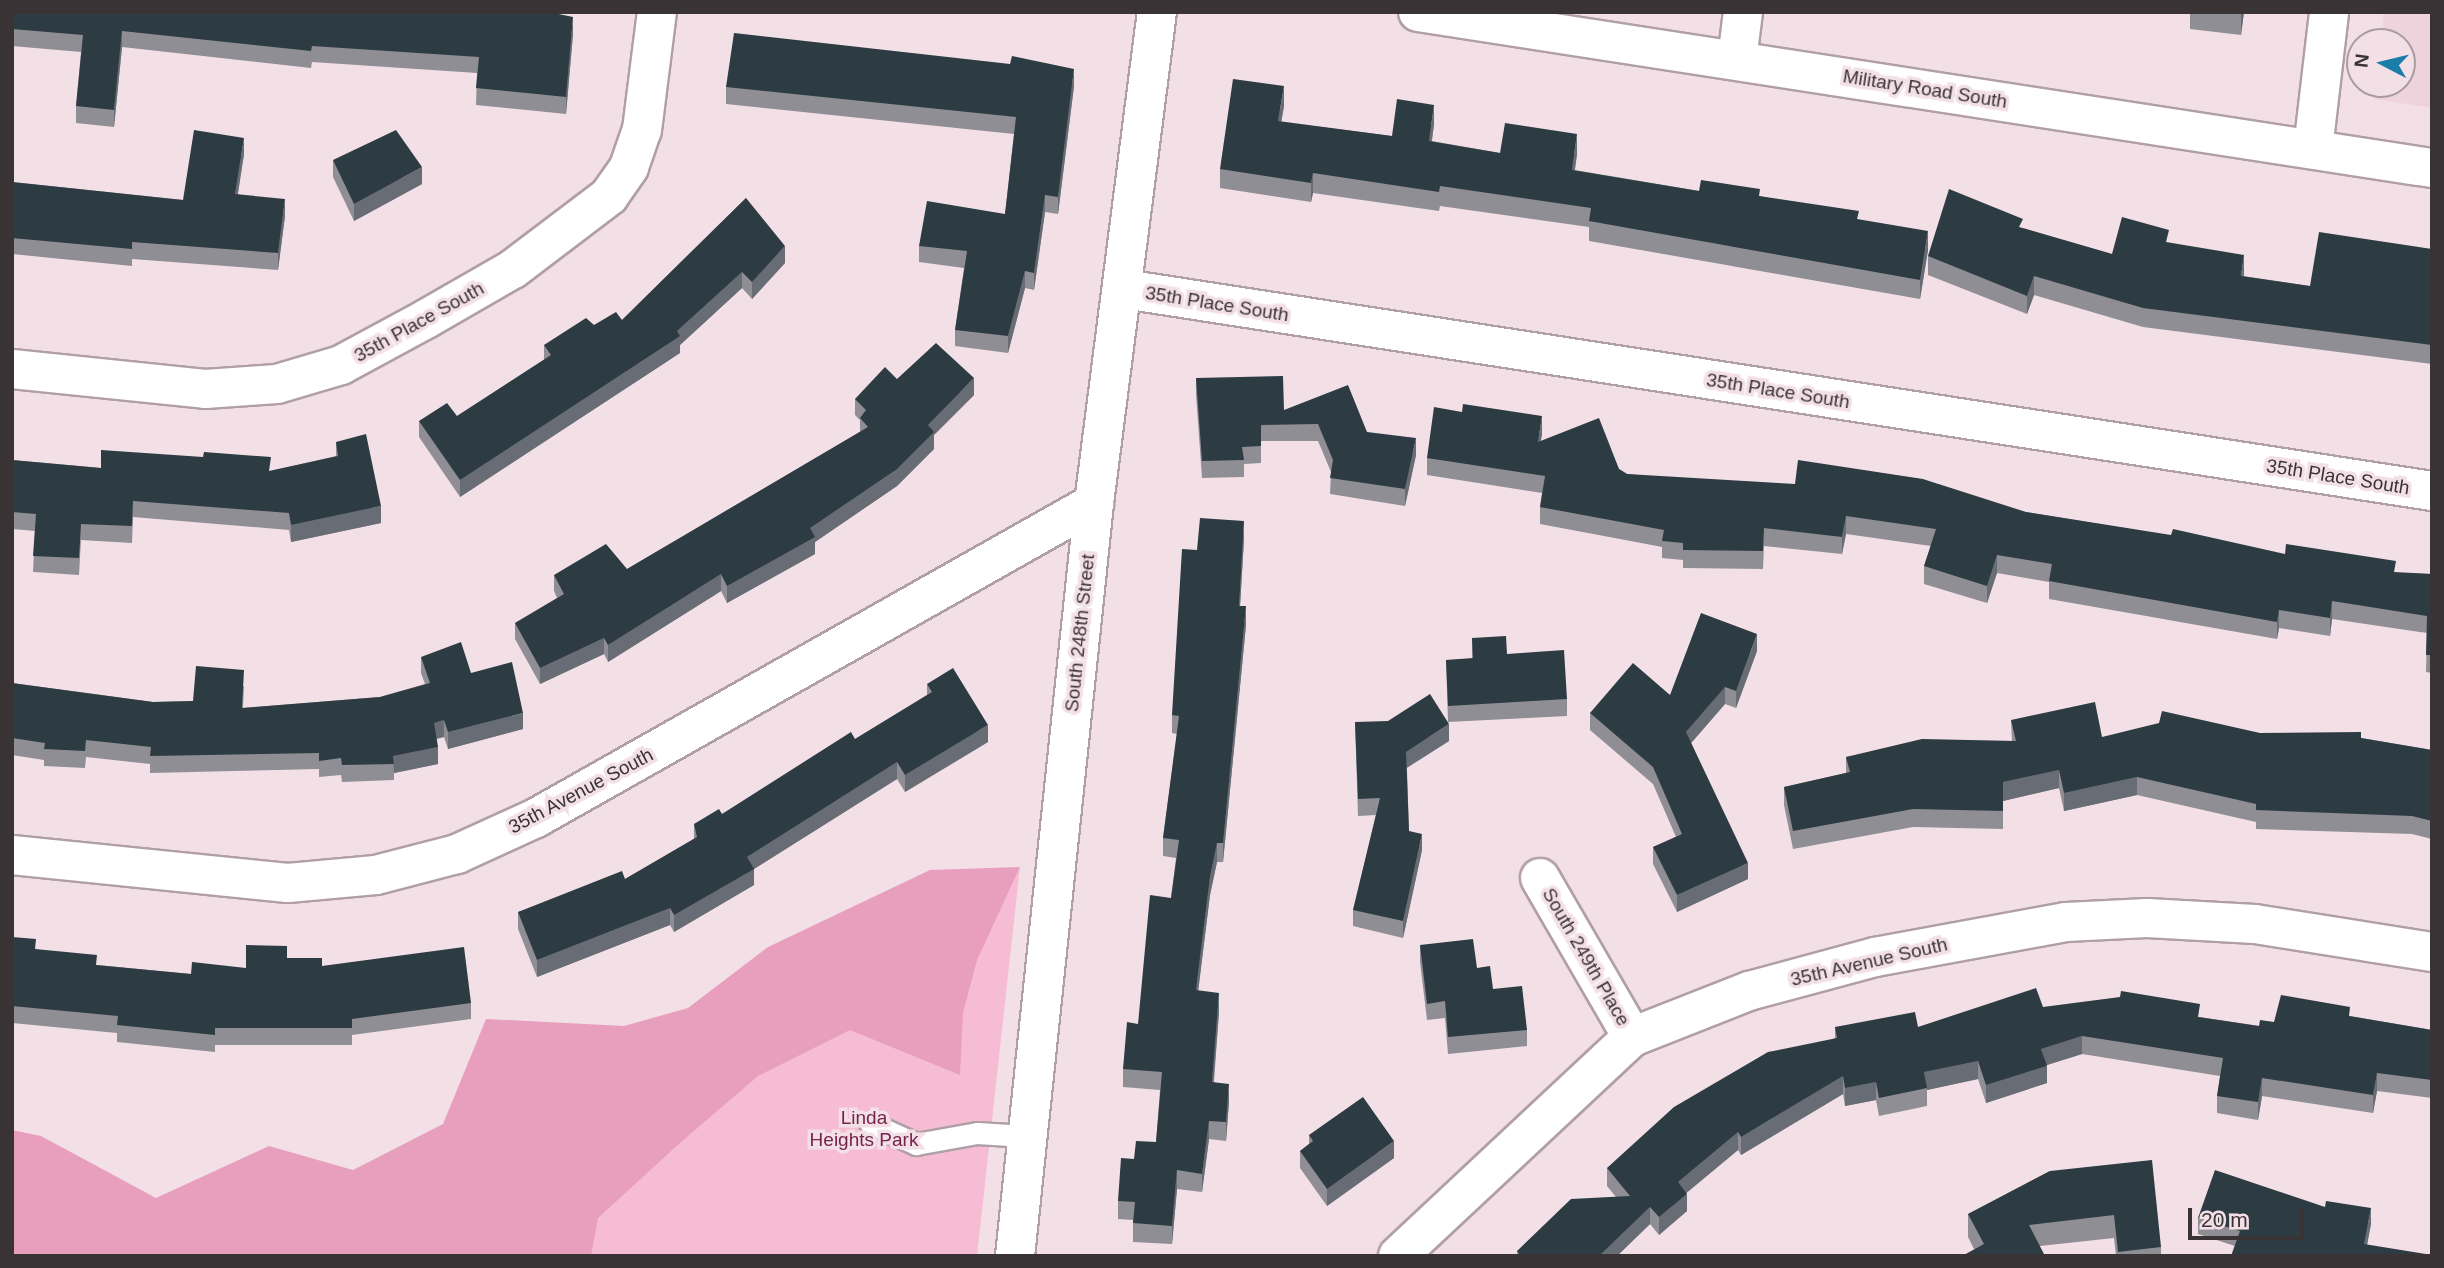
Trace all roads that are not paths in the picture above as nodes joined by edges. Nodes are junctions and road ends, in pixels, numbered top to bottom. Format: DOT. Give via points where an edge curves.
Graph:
graph roads {
  1 [pos="657,12"];
  2 [pos="1157,12"];
  3 [pos="1418,12"];
  4 [pos="1743,12"];
  5 [pos="2329,12"];
  6 [pos="1542,21"];
  7 [pos="1737,60"];
  8 [pos="2313,149"];
  9 [pos="2432,168"];
  10 [pos="1124,289"];
  11 [pos="12,369"];
  12 [pos="2432,491"];
  13 [pos="1094,503"];
  14 [pos="12,855"];
  15 [pos="1540,878"];
  16 [pos="2432,952"];
  17 [pos="1632,1037"];
  18 [pos="870,1123"];
  19 [pos="1026,1136"];
  20 [pos="1015,1256"];
  21 [pos="1398,1256"];
  1 -- 11 [label="street, 35th Place South" via="642,130 629,167 609,196 535,254 426,319 341,365 276,384 205,389"];
  2 -- 10 [label="street, South 248th Street"];
  3 -- 6 [label="street, Military Road South"];
  4 -- 7 [label="street"];
  5 -- 8 [label="street"];
  6 -- 7 [label="street, Military Road South"];
  7 -- 8 [label="street, Military Road South"];
  8 -- 9 [label="street, Military Road South"];
  10 -- 12 [label="street, 35th Place South"];
  10 -- 13 [label="street, South 248th Street"];
  13 -- 14 [label="street, 35th Avenue South" via="536,818 457,854 376,875 288,883"];
  13 -- 19 [label="street, South 248th Street"];
  15 -- 17 [label="street, South 249th Place"];
  16 -- 17 [label="street, 35th Avenue South" via="2255,924 2147,918 2066,922 1875,957 1749,991"];
  17 -- 21 [label="street, 35th Avenue South"];
  18 -- 19 [label="lane" via="916,1144 977,1133"];
  19 -- 20 [label="street, South 248th Street"];
}
